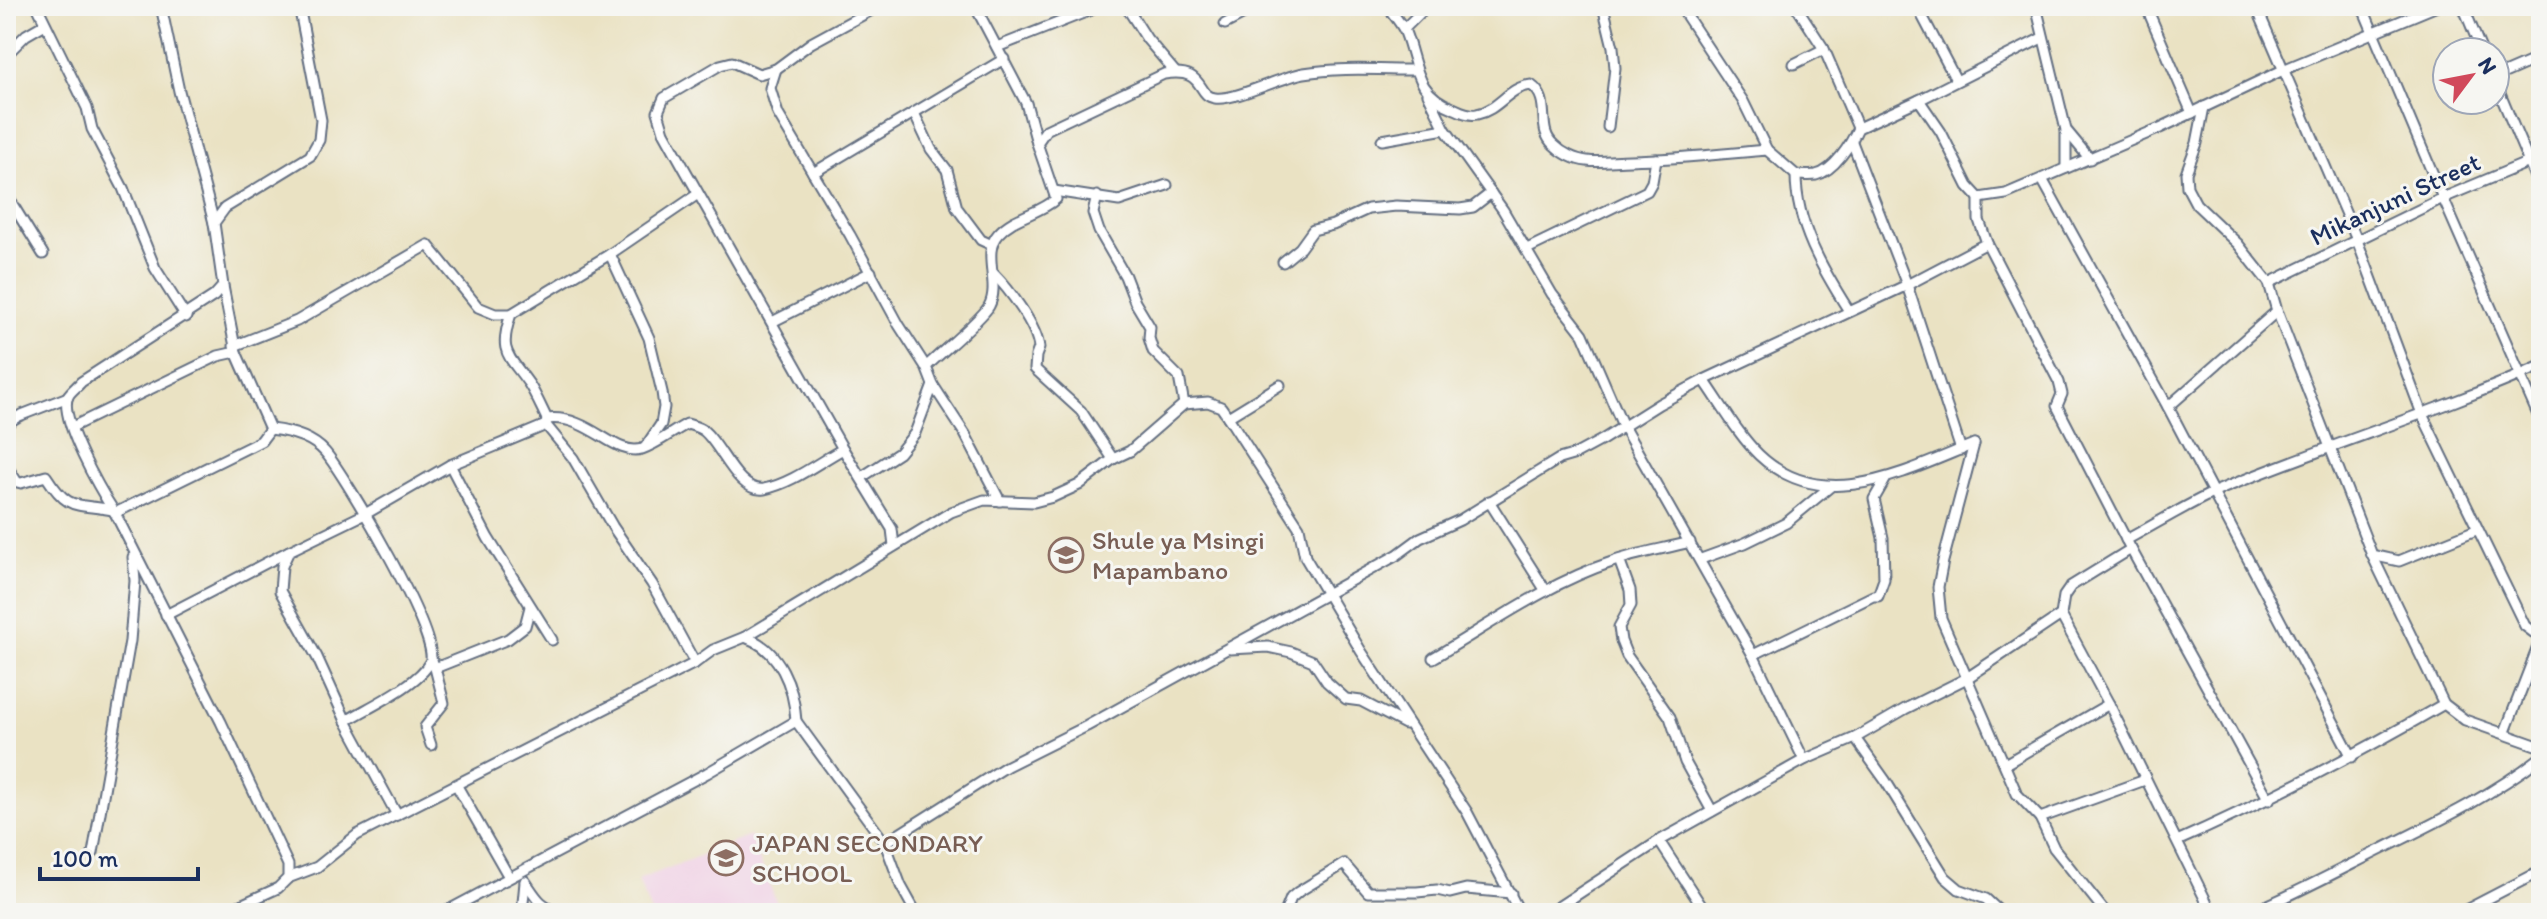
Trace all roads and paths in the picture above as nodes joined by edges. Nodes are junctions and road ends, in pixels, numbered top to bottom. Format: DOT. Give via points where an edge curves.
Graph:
graph roads {
  1 [pos="37,6"];
  2 [pos="161,6"];
  3 [pos="299,6"];
  4 [pos="879,6"];
  5 [pos="975,6"];
  6 [pos="1101,6"];
  7 [pos="1126,6"];
  8 [pos="1259,6"];
  9 [pos="1387,6"];
  10 [pos="1427,6"];
  11 [pos="1603,6"];
  12 [pos="1680,6"];
  13 [pos="1796,6"];
  14 [pos="1917,6"];
  15 [pos="2036,6"];
  16 [pos="2146,6"];
  17 [pos="2256,6"];
  18 [pos="2362,6"];
  19 [pos="2437,6"];
  20 [pos="2463,6"];
  21 [pos="45,24"];
  22 [pos="1225,24"];
  23 [pos="1404,29"];
  24 [pos="2374,33"];
  25 [pos="2475,36"];
  26 [pos="2042,38"];
  27 [pos="997,47"];
  28 [pos="1824,49"];
  29 [pos="6,55"];
  30 [pos="2541,57"];
  31 [pos="1004,59"];
  32 [pos="1794,64"];
  33 [pos="776,69"];
  34 [pos="1415,70"];
  35 [pos="2283,70"];
  36 [pos="1175,72"];
  37 [pos="2511,72"];
  38 [pos="1956,80"];
  39 [pos="1428,94"];
  40 [pos="1919,100"];
  41 [pos="2204,107"];
  42 [pos="914,113"];
  43 [pos="2192,113"];
  44 [pos="2511,116"];
  45 [pos="1608,127"];
  46 [pos="1858,128"];
  47 [pos="1445,129"];
  48 [pos="2066,130"];
  49 [pos="1382,140"];
  50 [pos="1852,142"];
  51 [pos="1037,143"];
  52 [pos="1767,150"];
  53 [pos="2541,157"];
  54 [pos="1656,159"];
  55 [pos="2090,159"];
  56 [pos="2530,161"];
  57 [pos="2066,168"];
  58 [pos="813,173"];
  59 [pos="1796,175"];
  60 [pos="2042,179"];
  61 [pos="1167,185"];
  62 [pos="1054,191"];
  63 [pos="2541,191"];
  64 [pos="1491,193"];
  65 [pos="6,194"];
  66 [pos="698,194"];
  67 [pos="1097,196"];
  68 [pos="1979,198"];
  69 [pos="2443,198"];
  70 [pos="214,223"];
  71 [pos="2357,240"];
  72 [pos="1987,243"];
  73 [pos="992,245"];
  74 [pos="1527,249"];
  75 [pos="43,254"];
  76 [pos="610,254"];
  77 [pos="1283,262"];
  78 [pos="871,272"];
  79 [pos="993,273"];
  80 [pos="2269,283"];
  81 [pos="1907,285"];
  82 [pos="223,286"];
  83 [pos="1849,311"];
  84 [pos="2277,311"];
  85 [pos="511,314"];
  86 [pos="186,317"];
  87 [pos="772,322"];
  88 [pos="235,349"];
  89 [pos="2541,366"];
  90 [pos="926,367"];
  91 [pos="2520,375"];
  92 [pos="1704,380"];
  93 [pos="933,385"];
  94 [pos="1280,385"];
  95 [pos="68,397"];
  96 [pos="1184,404"];
  97 [pos="2168,407"];
  98 [pos="2422,414"];
  99 [pos="1228,417"];
  100 [pos="547,422"];
  101 [pos="2541,422"];
  102 [pos="6,424"];
  103 [pos="1623,426"];
  104 [pos="72,427"];
  105 [pos="270,429"];
  106 [pos="2330,446"];
  107 [pos="644,448"];
  108 [pos="843,449"];
  109 [pos="1961,450"];
  110 [pos="1113,459"];
  111 [pos="6,465"];
  112 [pos="450,465"];
  113 [pos="862,477"];
  114 [pos="1885,480"];
  115 [pos="1831,486"];
  116 [pos="2214,493"];
  117 [pos="1000,501"];
  118 [pos="1489,501"];
  119 [pos="114,511"];
  120 [pos="367,513"];
  121 [pos="2476,530"];
  122 [pos="1690,542"];
  123 [pos="2129,545"];
  124 [pos="894,546"];
  125 [pos="133,549"];
  126 [pos="289,551"];
  127 [pos="2372,555"];
  128 [pos="1701,559"];
  129 [pos="1619,560"];
  130 [pos="1546,591"];
  131 [pos="1326,593"];
  132 [pos="530,607"];
  133 [pos="166,615"];
  134 [pos="2061,615"];
  135 [pos="745,637"];
  136 [pos="2541,638"];
  137 [pos="552,640"];
  138 [pos="1227,649"];
  139 [pos="1753,655"];
  140 [pos="1433,658"];
  141 [pos="695,663"];
  142 [pos="434,664"];
  143 [pos="1963,680"];
  144 [pos="2109,704"];
  145 [pos="2444,704"];
  146 [pos="346,721"];
  147 [pos="796,721"];
  148 [pos="1412,728"];
  149 [pos="2505,732"];
  150 [pos="1855,738"];
  151 [pos="431,745"];
  152 [pos="2541,747"];
  153 [pos="2352,757"];
  154 [pos="2541,757"];
  155 [pos="1804,760"];
  156 [pos="2005,764"];
  157 [pos="2145,780"];
  158 [pos="457,786"];
  159 [pos="2269,800"];
  160 [pos="1712,811"];
  161 [pos="397,815"];
  162 [pos="2040,818"];
  163 [pos="1659,841"];
  164 [pos="2177,841"];
  165 [pos="885,843"];
  166 [pos="93,853"];
  167 [pos="2541,871"];
  168 [pos="523,876"];
  169 [pos="509,877"];
  170 [pos="288,878"];
  171 [pos="1511,893"];
  172 [pos="223,913"];
  173 [pos="443,913"];
  174 [pos="522,913"];
  175 [pos="559,913"];
  176 [pos="916,913"];
  177 [pos="1285,913"];
  178 [pos="1520,913"];
  179 [pos="1549,913"];
  180 [pos="1706,913"];
  181 [pos="2001,913"];
  182 [pos="2106,913"];
  183 [pos="2212,913"];
  184 [pos="2250,913"];
  185 [pos="2460,913"];
  1 -- 21 [label="street"];
  2 -- 70 [label="street"];
  3 -- 70 [label="street" via="321,120 319,140 310,156 225,208"];
  4 -- 33 [label="street"];
  5 -- 27 [label="street"];
  6 -- 27 [label="street"];
  7 -- 36 [label="street"];
  8 -- 22 [label="street"];
  9 -- 23 [label="street"];
  10 -- 23 [label="street"];
  11 -- 45 [label="street" via="1615,68"];
  12 -- 52 [label="street" via="1743,101"];
  13 -- 28 [label="street"];
  14 -- 38 [label="street"];
  15 -- 26 [label="street"];
  16 -- 43 [label="street"];
  17 -- 35 [label="street"];
  18 -- 24 [label="street"];
  19 -- 24 [label="street"];
  20 -- 25 [label="street"];
  21 -- 29 [label="street"];
  21 -- 86 [label="street" via="155,268"];
  23 -- 34 [label="street"];
  24 -- 35 [label="street"];
  24 -- 69 [label="street"];
  26 -- 38 [label="street"];
  26 -- 48 [label="street"];
  27 -- 31 [label="street"];
  28 -- 32 [label="street"];
  28 -- 46 [label="street"];
  30 -- 37 [label="street"];
  31 -- 42 [label="street"];
  31 -- 51 [label="street" via="1026,103"];
  33 -- 58 [label="street" via="770,88 778,114"];
  33 -- 66 [label="street" via="759,74 732,62 720,65 664,98 658,112 664,132"];
  34 -- 36 [label="street" via="1301,73 1214,98 1188,74"];
  34 -- 39 [label="street"];
  35 -- 41 [label="street"];
  35 -- 71 [label="street"];
  36 -- 51 [label="street" via="1046,130"];
  38 -- 40 [label="street"];
  39 -- 47 [label="street"];
  39 -- 54 [label="street" via="1470,114 1487,110 1519,86 1531,85 1545,106 1546,135 1570,156 1585,161"];
  40 -- 46 [label="street"];
  40 -- 68 [label="street"];
  41 -- 43 [label="street"];
  41 -- 80 [label="street" via="2187,187 2196,204"];
  42 -- 58 [label="street"];
  42 -- 73 [label="street" via="947,170 957,208 981,240"];
  43 -- 55 [label="street"];
  44 -- 56 [label="street"];
  46 -- 50 [label="street"];
  47 -- 49 [label="street"];
  47 -- 64 [label="street"];
  48 -- 55 [label="street"];
  48 -- 57 [label="street"];
  50 -- 59 [label="street" via="1824,171"];
  50 -- 81 [label="street"];
  51 -- 62 [label="street"];
  52 -- 54 [label="street"];
  52 -- 59 [label="street"];
  53 -- 56 [label="street, Mikanjuni Street"];
  54 -- 74 [label="street" via="1647,191"];
  55 -- 57 [label="street"];
  56 -- 63 [label="street"];
  56 -- 69 [label="street, Mikanjuni Street"];
  57 -- 60 [label="street"];
  58 -- 78 [label="street"];
  59 -- 83 [label="street" via="1799,206 1817,258"];
  60 -- 68 [label="street"];
  60 -- 97 [label="street"];
  61 -- 67 [label="street" via="1119,201"];
  62 -- 67 [label="street"];
  62 -- 73 [label="street" via="1056,199 1015,219"];
  64 -- 74 [label="street"];
  64 -- 77 [label="street" via="1473,207 1460,209 1368,209 1313,230"];
  65 -- 75 [label="street"];
  66 -- 76 [label="street"];
  66 -- 87 [label="street"];
  67 -- 96 [label="street" via="1093,213 1099,231 1150,327 1153,351 1179,377"];
  68 -- 72 [label="street"];
  69 -- 71 [label="street, Mikanjuni Street"];
  69 -- 91 [label="street"];
  70 -- 82 [label="street"];
  71 -- 80 [label="street, Mikanjuni Street"];
  71 -- 98 [label="street"];
  72 -- 81 [label="street"];
  72 -- 123 [label="street" via="2059,382 2057,406"];
  73 -- 79 [label="street"];
  74 -- 103 [label="street" via="1583,334"];
  76 -- 85 [label="street"];
  76 -- 107 [label="street" via="649,338 662,392 661,424"];
  78 -- 87 [label="street"];
  78 -- 90 [label="street"];
  79 -- 90 [label="street" via="988,308"];
  79 -- 110 [label="street" via="1036,335 1035,369 1081,411"];
  80 -- 84 [label="street"];
  81 -- 83 [label="street"];
  81 -- 109 [label="street"];
  82 -- 86 [label="street"];
  82 -- 88 [label="street"];
  83 -- 92 [label="street"];
  84 -- 97 [label="street"];
  84 -- 106 [label="street"];
  85 -- 88 [label="street" via="478,307 428,245 297,321"];
  85 -- 100 [label="street" via="504,334 506,356 528,383"];
  86 -- 95 [label="street" via="95,371"];
  87 -- 108 [label="street"];
  88 -- 104 [label="street"];
  88 -- 105 [label="street"];
  89 -- 91 [label="street"];
  90 -- 93 [label="street"];
  91 -- 98 [label="street"];
  91 -- 101 [label="street"];
  92 -- 103 [label="street"];
  92 -- 115 [label="street" via="1758,454 1782,473"];
  93 -- 113 [label="street" via="915,433 899,453"];
  93 -- 117 [label="street"];
  94 -- 99 [label="street"];
  95 -- 102 [label="street"];
  95 -- 104 [label="street"];
  96 -- 99 [label="street" via="1208,402"];
  96 -- 110 [label="street" via="1130,451"];
  97 -- 116 [label="street"];
  98 -- 106 [label="street"];
  98 -- 121 [label="street"];
  99 -- 131 [label="street" via="1299,527 1305,557"];
  100 -- 107 [label="street" via="571,419 621,449"];
  100 -- 112 [label="street"];
  100 -- 141 [label="street" via="652,584"];
  103 -- 118 [label="street"];
  103 -- 122 [label="street"];
  104 -- 119 [label="street"];
  105 -- 119 [label="street" via="261,441"];
  105 -- 120 [label="street" via="290,431 323,450"];
  106 -- 116 [label="street"];
  106 -- 127 [label="street"];
  107 -- 108 [label="street" via="687,424 700,428 740,480 762,490"];
  108 -- 113 [label="street"];
  109 -- 114 [label="street"];
  109 -- 143 [label="street" via="1974,444 1938,587 1941,618"];
  110 -- 117 [label="street" via="1053,497"];
  111 -- 119 [label="street" via="17,482 46,476 68,502"];
  112 -- 120 [label="street"];
  112 -- 132 [label="street"];
  113 -- 124 [label="street" via="892,529"];
  114 -- 115 [label="street"];
  114 -- 139 [label="street" via="1874,499 1883,538 1884,579 1878,596"];
  115 -- 128 [label="street" via="1786,523"];
  116 -- 123 [label="street"];
  116 -- 153 [label="street"];
  117 -- 124 [label="street" via="984,500 951,512"];
  118 -- 130 [label="street"];
  118 -- 131 [label="street"];
  119 -- 125 [label="street"];
  120 -- 126 [label="street"];
  120 -- 142 [label="street" via="425,629"];
  121 -- 127 [label="street" via="2399,561"];
  121 -- 136 [label="street" via="2525,626"];
  122 -- 128 [label="street"];
  122 -- 129 [label="street"];
  123 -- 134 [label="street" via="2071,586"];
  123 -- 159 [label="street"];
  124 -- 135 [label="street"];
  125 -- 133 [label="street"];
  125 -- 166 [label="street" via="130,641"];
  126 -- 133 [label="street"];
  126 -- 146 [label="street" via="280,591"];
  127 -- 145 [label="street"];
  128 -- 139 [label="street"];
  129 -- 130 [label="street"];
  129 -- 160 [label="street" via="1631,605 1619,627 1621,641 1670,717 1685,762"];
  130 -- 140 [label="street"];
  131 -- 138 [label="street"];
  131 -- 148 [label="street"];
  132 -- 137 [label="street"];
  132 -- 142 [label="street" via="525,626 508,639"];
  133 -- 170 [label="street" via="288,865"];
  134 -- 143 [label="street"];
  134 -- 144 [label="street"];
  135 -- 141 [label="street"];
  135 -- 147 [label="street" via="759,642 783,670 795,696"];
  136 -- 149 [label="street"];
  138 -- 148 [label="street" via="1268,647 1302,656 1313,661 1346,699 1361,701"];
  138 -- 165 [label="street" via="1007,766"];
  139 -- 155 [label="street"];
  141 -- 158 [label="street"];
  142 -- 146 [label="street"];
  142 -- 151 [label="street" via="444,703 425,727"];
  143 -- 150 [label="street"];
  143 -- 156 [label="street"];
  144 -- 156 [label="street"];
  144 -- 157 [label="street"];
  145 -- 149 [label="street" via="2465,720"];
  145 -- 153 [label="street"];
  146 -- 161 [label="street"];
  147 -- 165 [label="street"];
  147 -- 168 [label="street"];
  148 -- 171 [label="street"];
  149 -- 152 [label="street"];
  150 -- 155 [label="street"];
  150 -- 181 [label="street" via="1945,877"];
  153 -- 159 [label="street"];
  154 -- 184 [label="street" via="2448,816"];
  155 -- 160 [label="street"];
  156 -- 162 [label="street" via="2017,794"];
  157 -- 162 [label="street"];
  157 -- 164 [label="street"];
  158 -- 161 [label="street"];
  158 -- 169 [label="street"];
  159 -- 164 [label="street"];
  160 -- 163 [label="street"];
  161 -- 170 [label="street" via="357,835 317,867"];
  162 -- 182 [label="street" via="2054,848"];
  163 -- 179 [label="street"];
  163 -- 180 [label="street"];
  164 -- 183 [label="street"];
  165 -- 176 [label="street"];
  167 -- 185 [label="street"];
  168 -- 169 [label="street"];
  168 -- 174 [label="street"];
  168 -- 175 [label="street" via="536,900"];
  169 -- 173 [label="street"];
  170 -- 172 [label="street" via="278,888"];
  171 -- 177 [label="street" via="1368,892 1344,864 1298,892"];
  171 -- 178 [label="street"];
}
